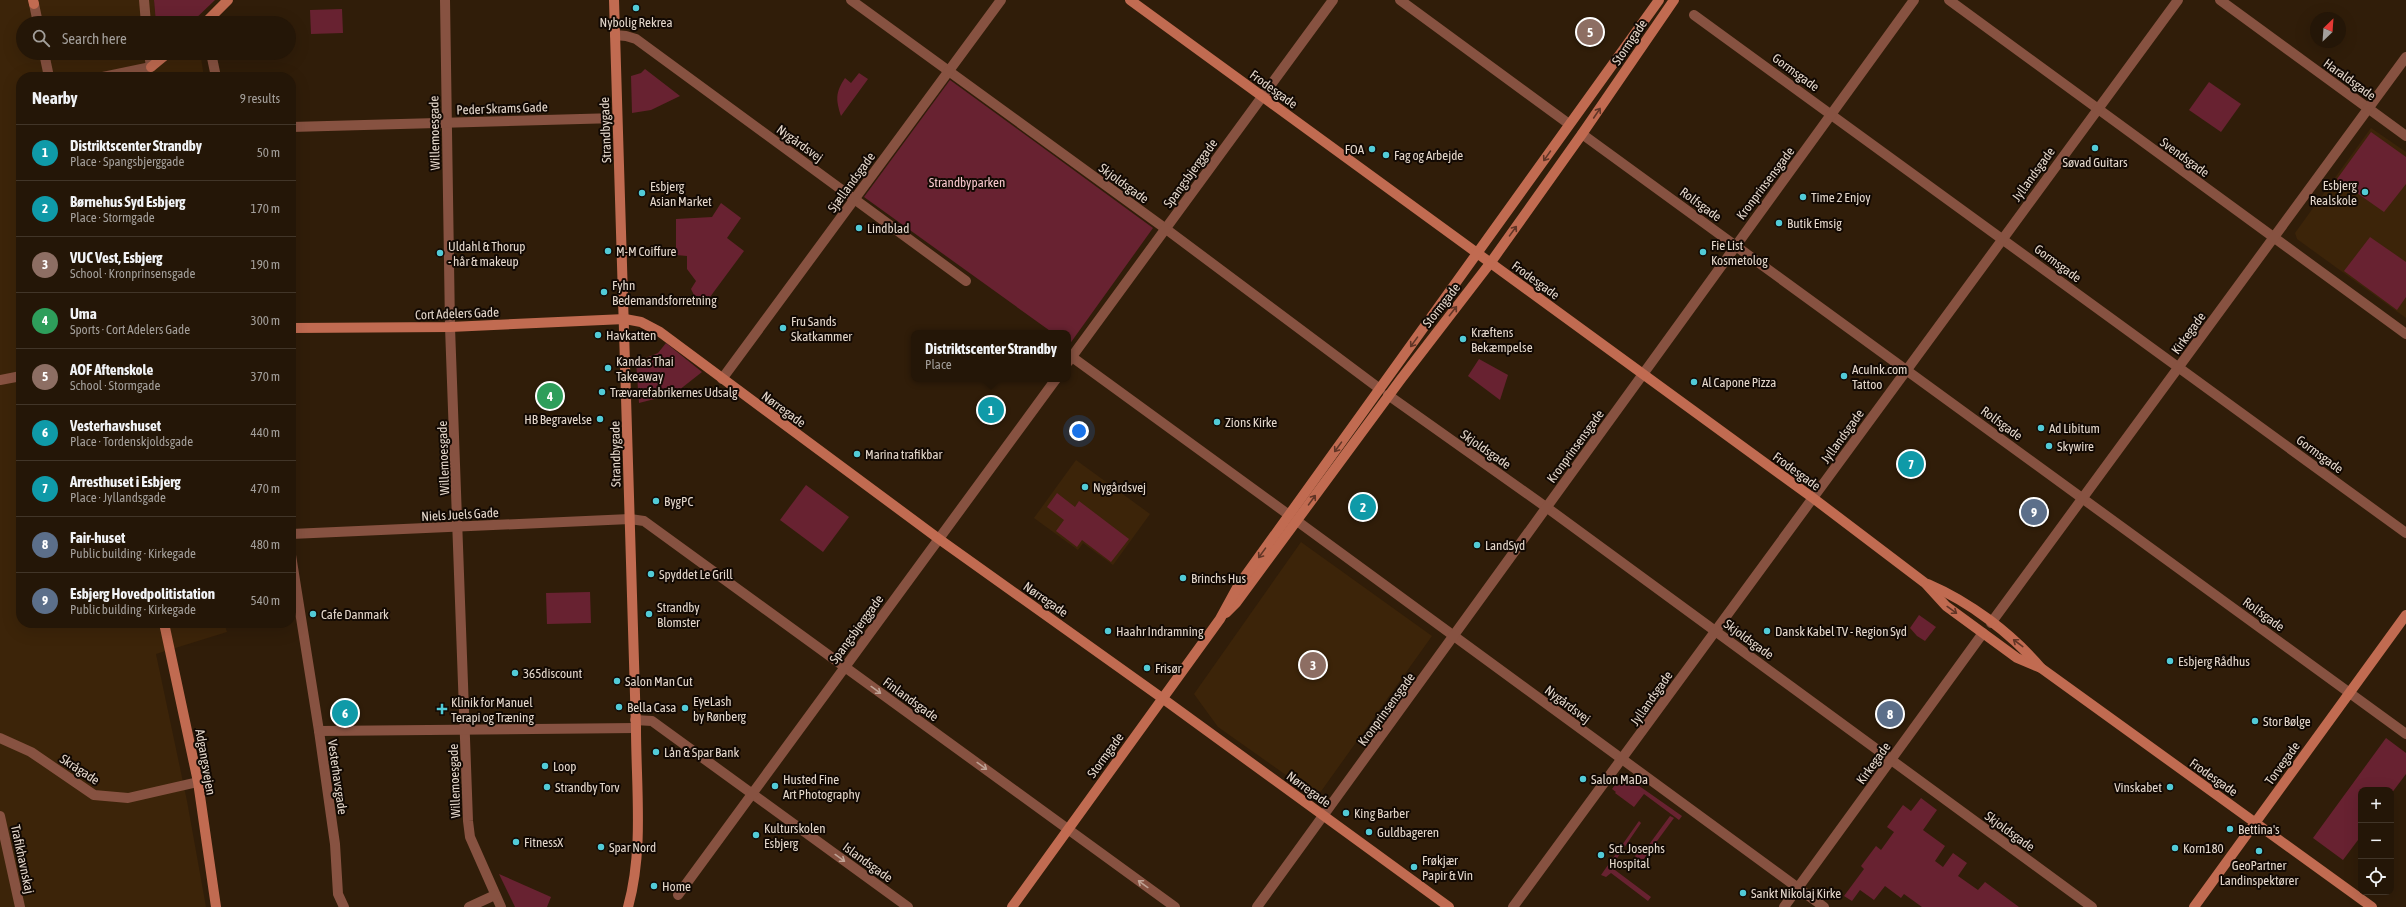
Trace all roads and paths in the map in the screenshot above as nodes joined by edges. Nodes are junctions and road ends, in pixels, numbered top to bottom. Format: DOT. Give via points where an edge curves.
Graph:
graph roads {
  1 [pos="144,0"];
  2 [pos="228,0"];
  3 [pos="445,0"];
  4 [pos="614,0"];
  5 [pos="851,0"];
  6 [pos="1001,0"];
  7 [pos="1130,0"];
  8 [pos="1333,0"];
  9 [pos="1400,0"];
  10 [pos="1659,0"];
  11 [pos="1674,0"];
  12 [pos="1914,0"];
  13 [pos="1949,0"];
  14 [pos="2178,0"];
  15 [pos="2220,0"];
  16 [pos="34,2"];
  17 [pos="1694,15"];
  18 [pos="37,16"];
  19 [pos="145,16"];
  20 [pos="212,16"];
  21 [pos="615,35"];
  22 [pos="2406,57"];
  23 [pos="45,60"];
  24 [pos="150,60"];
  25 [pos="159,60"];
  26 [pos="212,60"];
  27 [pos="150,67"];
  28 [pos="48,72"];
  29 [pos="126,72"];
  30 [pos="215,72"];
  31 [pos="948,72"];
  32 [pos="1263,97"];
  33 [pos="2368,108"];
  34 [pos="2097,109"];
  35 [pos="1832,114"];
  36 [pos="617,118"];
  37 [pos="446,122"];
  38 [pos="1569,124"];
  39 [pos="296,127"];
  40 [pos="1582,134"];
  41 [pos="2406,136"];
  42 [pos="854,200"];
  43 [pos="1166,229"];
  44 [pos="2002,238"];
  45 [pos="2274,238"];
  46 [pos="1736,245"];
  47 [pos="1478,254"];
  48 [pos="1491,262"];
  49 [pos="966,281"];
  50 [pos="624,319"];
  51 [pos="450,327"];
  52 [pos="296,328"];
  53 [pos="2406,334"];
  54 [pos="1071,359"];
  55 [pos="1071,361"];
  56 [pos="2180,367"];
  57 [pos="1907,370"];
  58 [pos="1643,374"];
  59 [pos="16,377"];
  60 [pos="0,380"];
  61 [pos="722,380"];
  62 [pos="1054,382"];
  63 [pos="1384,392"];
  64 [pos="1813,498"];
  65 [pos="2082,498"];
  66 [pos="1546,507"];
  67 [pos="1293,518"];
  68 [pos="630,519"];
  69 [pos="459,527"];
  70 [pos="2406,533"];
  71 [pos="296,534"];
  72 [pos="939,539"];
  73 [pos="1925,583"];
  74 [pos="296,586"];
  75 [pos="2406,616"];
  76 [pos="1991,623"];
  77 [pos="165,628"];
  78 [pos="1715,630"];
  79 [pos="1983,633"];
  80 [pos="1456,636"];
  81 [pos="845,667"];
  82 [pos="2041,668"];
  83 [pos="2350,693"];
  84 [pos="1162,698"];
  85 [pos="635,724"];
  86 [pos="465,728"];
  87 [pos="319,731"];
  88 [pos="2406,734"];
  89 [pos="0,738"];
  90 [pos="1892,759"];
  91 [pos="1622,761"];
  92 [pos="198,782"];
  93 [pos="751,794"];
  94 [pos="1323,815"];
  95 [pos="0,816"];
  96 [pos="2255,822"];
  97 [pos="1068,829"];
  98 [pos="1798,888"];
  99 [pos="495,895"];
  100 [pos="678,895"];
  101 [pos="20,907"];
  102 [pos="216,907"];
  103 [pos="344,907"];
  104 [pos="469,907"];
  105 [pos="501,907"];
  106 [pos="628,907"];
  107 [pos="908,907"];
  108 [pos="1012,907"];
  109 [pos="1175,907"];
  110 [pos="1257,907"];
  111 [pos="1449,907"];
  112 [pos="1513,907"];
  113 [pos="1784,907"];
  114 [pos="1824,907"];
  115 [pos="2092,907"];
  116 [pos="2194,907"];
  117 [pos="2372,907"];
  1 -- 19 [label="street"];
  2 -- 20 [label="street"];
  3 -- 37 [label="street, Willemoesgade"];
  4 -- 21 [label="street, Strandbygade"];
  5 -- 31 [label="street, Skjoldsgade"];
  6 -- 31 [label="street, Sjællandsgade"];
  7 -- 32 [label="street, Frodesgade"];
  8 -- 32 [label="street, Spangsbjerggade"];
  9 -- 38 [label="street"];
  10 -- 38 [label="street, Stormgade"];
  40 -- 11 [label="street, Stormgade, one-way"];
  12 -- 35 [label="street, Kronprinsensgade"];
  13 -- 34 [label="street, Svendsgade"];
  14 -- 34 [label="street, Jyllandsgade"];
  15 -- 33 [label="street, Haraldsgade"];
  16 -- 18 [label="street"];
  17 -- 35 [label="street, Gormsgade"];
  21 -- 36 [label="street, Strandbygade"];
  21 -- 42 [label="street, Nygårdsvej" via="636,40"];
  22 -- 33 [label="street, Kirkegade"];
  23 -- 28 [label="street"];
  24 -- 27 [label="street"];
  25 -- 27 [label="street"];
  26 -- 30 [label="street"];
  27 -- 29 [label="street"];
  31 -- 42 [label="street, Sjællandsgade"];
  31 -- 43 [label="street, Skjoldsgade"];
  32 -- 43 [label="street, Spangsbjerggade"];
  32 -- 47 [label="street, Frodesgade"];
  33 -- 41 [label="street, Haraldsgade"];
  33 -- 45 [label="street, Kirkegade"];
  34 -- 44 [label="street, Jyllandsgade"];
  34 -- 45 [label="street, Svendsgade"];
  35 -- 44 [label="street, Gormsgade"];
  35 -- 46 [label="street, Kronprinsensgade"];
  36 -- 37 [label="street, Peder Skrams Gade"];
  36 -- 50 [label="street, Strandbygade"];
  37 -- 39 [label="street, Peder Skrams Gade"];
  37 -- 51 [label="street, Willemoesgade"];
  38 -- 47 [label="street, Stormgade, one-way"];
  40 -- 46 [label="street, Rolfsgade"];
  48 -- 40 [label="street, Stormgade, one-way"];
  42 -- 49 [label="street, Nygårdsvej"];
  42 -- 61 [label="street, Sjællandsgade"];
  43 -- 54 [label="street, Spangsbjerggade"];
  43 -- 63 [label="street, Skjoldsgade"];
  44 -- 56 [label="street, Gormsgade"];
  44 -- 57 [label="street, Jyllandsgade"];
  45 -- 53 [label="street, Svendsgade"];
  45 -- 56 [label="street, Kirkegade"];
  46 -- 57 [label="street, Rolfsgade"];
  46 -- 58 [label="street, Kronprinsensgade"];
  47 -- 48 [label="street, Frodesgade"];
  47 -- 63 [label="street, Stormgade, one-way"];
  48 -- 58 [label="street, Frodesgade"];
  63 -- 48 [label="street, Stormgade, one-way"];
  50 -- 51 [label="street, Cort Adelers Gade"];
  50 -- 61 [label="street, Nørregade" via="641,322 660,332"];
  50 -- 68 [label="street, Strandbygade"];
  51 -- 52 [label="street, Cort Adelers Gade"];
  51 -- 69 [label="street, Willemoesgade"];
  55 -- 67 [label="street, Nygårdsvej"];
  56 -- 65 [label="street, Kirkegade"];
  56 -- 70 [label="street, Gormsgade"];
  57 -- 64 [label="street, Jyllandsgade"];
  57 -- 65 [label="street, Rolfsgade"];
  58 -- 64 [label="street, Frodesgade"];
  58 -- 66 [label="street, Kronprinsensgade"];
  59 -- 60 [label="street"];
  61 -- 72 [label="street, Nørregade"];
  62 -- 72 [label="street, Spangsbjerggade"];
  63 -- 66 [label="street, Skjoldsgade"];
  63 -- 67 [label="street, Stormgade"];
  64 -- 73 [label="street, Frodesgade"];
  64 -- 78 [label="street, Jyllandsgade"];
  65 -- 76 [label="street, Kirkegade"];
  65 -- 83 [label="street, Rolfsgade"];
  66 -- 78 [label="street, Skjoldsgade"];
  66 -- 80 [label="street, Kronprinsensgade"];
  67 -- 80 [label="street, Nygårdsvej"];
  67 -- 84 [label="street, Stormgade" via="1238,586 1220,619"];
  68 -- 69 [label="street, Niels Juels Gade"];
  68 -- 81 [label="street, Finlandsgade" via="644,521 652,526"];
  68 -- 85 [label="street, Strandbygade"];
  69 -- 71 [label="street, Niels Juels Gade"];
  69 -- 86 [label="street, Willemoesgade"];
  72 -- 81 [label="street, Spangsbjerggade"];
  72 -- 84 [label="street, Nørregade"];
  73 -- 76 [label="street, Frodesgade" via="1954,595"];
  73 -- 79 [label="street, Frodesgade, one-way" via="1946,606"];
  74 -- 87 [label="street, Vesterhavsgade"];
  75 -- 83 [label="street, Torvegade"];
  82 -- 76 [label="street, Frodesgade, one-way" via="2023,648"];
  77 -- 92 [label="street, Adgangsvejen"];
  78 -- 90 [label="street, Skjoldsgade"];
  78 -- 91 [label="street, Jyllandsgade"];
  79 -- 82 [label="street, Frodesgade" via="2017,658"];
  79 -- 90 [label="street, Kirkegade"];
  80 -- 91 [label="street, Nygårdsvej"];
  80 -- 94 [label="street, Kronprinsensgade"];
  81 -- 93 [label="street, Spangsbjerggade"];
  81 -- 97 [label="street, Finlandsgade, one-way"];
  82 -- 96 [label="street, Frodesgade"];
  83 -- 88 [label="street, Rolfsgade"];
  83 -- 96 [label="street, Torvegade"];
  84 -- 94 [label="street, Nørregade"];
  84 -- 97 [label="street, Stormgade"];
  85 -- 86 [label="street, Islandsgade" via="489,730"];
  85 -- 93 [label="street, Islandsgade" via="652,721"];
  85 -- 106 [label="street, Strandbygade" via="637,832 632,892"];
  86 -- 87 [label="street, Islandsgade"];
  86 -- 99 [label="street, Willemoesgade" via="470,838"];
  87 -- 103 [label="street, Vesterhavsgade" via="335,844 338,894"];
  89 -- 92 [label="street, Skrågade" via="31,752 94,795 128,798"];
  90 -- 98 [label="street, Kirkegade"];
  90 -- 115 [label="street, Skjoldsgade"];
  91 -- 98 [label="street, Nygårdsvej"];
  91 -- 112 [label="street, Jyllandsgade"];
  92 -- 102 [label="street, Adgangsvejen"];
  93 -- 100 [label="street, Spangsbjerggade"];
  93 -- 107 [label="street, Islandsgade, one-way"];
  94 -- 110 [label="street, Kronprinsensgade"];
  94 -- 111 [label="street, Nørregade"];
  95 -- 101 [label="street, Trafikhavnskaj"];
  96 -- 116 [label="street, Torvegade"];
  96 -- 117 [label="street, Frodesgade"];
  97 -- 108 [label="street, Stormgade"];
  109 -- 97 [label="street, Finlandsgade, one-way"];
  98 -- 113 [label="street, Kirkegade"];
  98 -- 114 [label="street, Nygårdsvej"];
  99 -- 104 [label="street"];
  99 -- 105 [label="street, Willemoesgade"];
}
